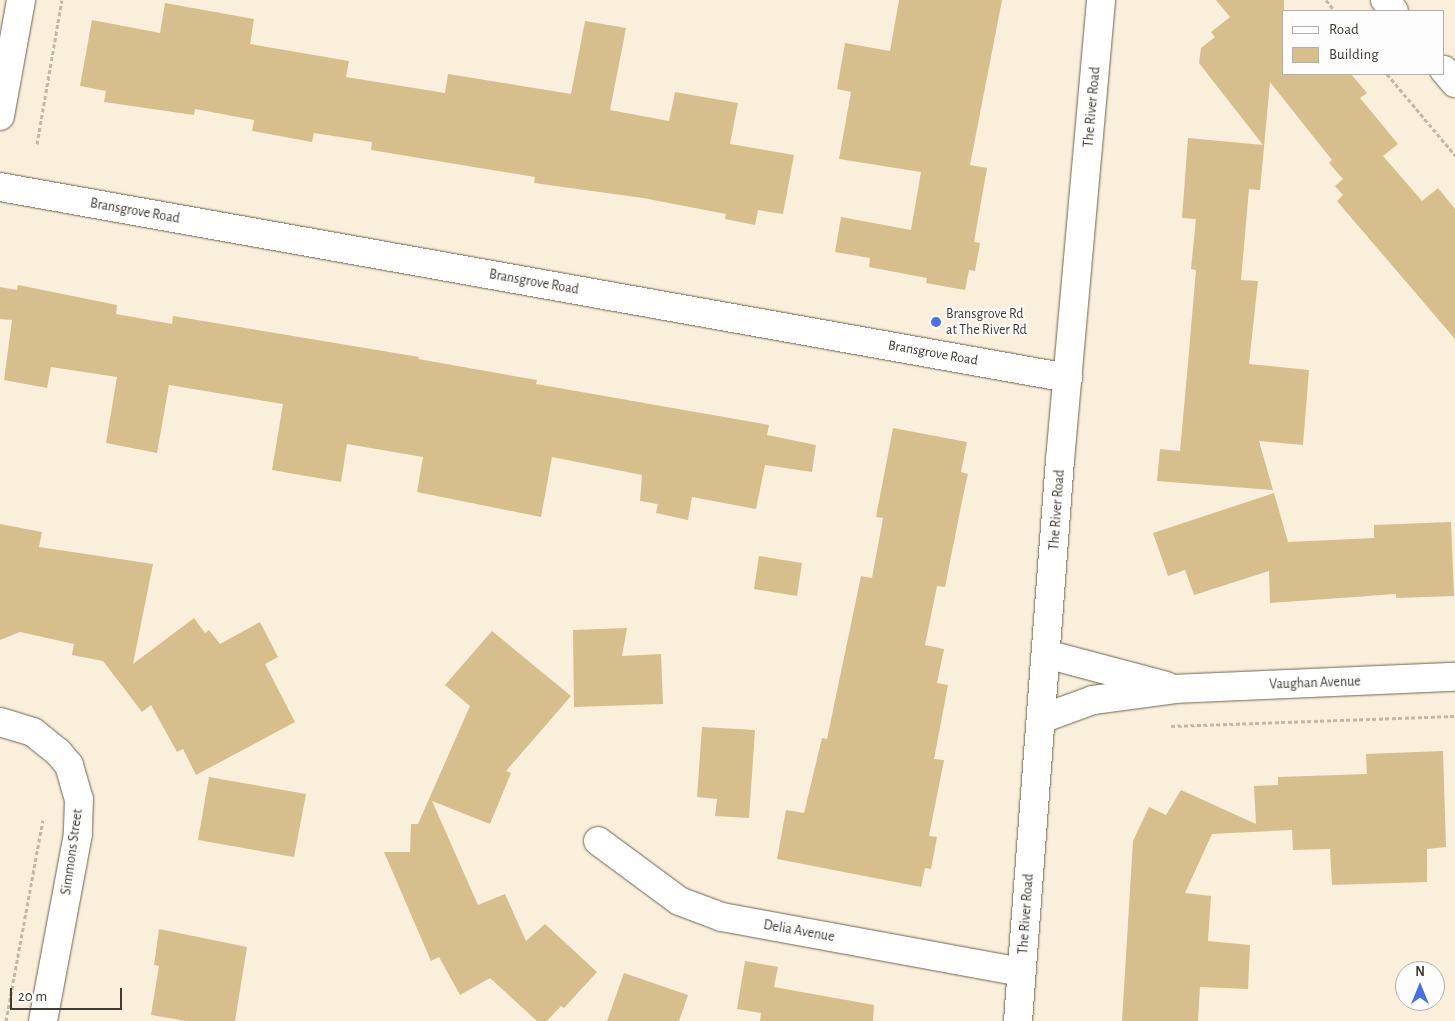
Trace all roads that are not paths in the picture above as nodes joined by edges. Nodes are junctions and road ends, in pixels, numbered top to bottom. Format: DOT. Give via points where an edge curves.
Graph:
graph roads {
  1 [pos="21,0"];
  2 [pos="1101,0"];
  3 [pos="1385,0"];
  4 [pos="1393,10"];
  5 [pos="1445,71"];
  6 [pos="1455,83"];
  7 [pos="0,116"];
  8 [pos="0,187"];
  9 [pos="1068,378"];
  10 [pos="1046,654"];
  11 [pos="1455,677"];
  12 [pos="1175,688"];
  13 [pos="1041,719"];
  14 [pos="0,722"];
  15 [pos="598,841"];
  16 [pos="1021,972"];
  17 [pos="43,1021"];
  18 [pos="1018,1021"];
  1 -- 7 [label="main road"];
  2 -- 9 [label="main road, The River Road"];
  3 -- 4 [label="main road"];
  5 -- 6 [label="main road"];
  8 -- 9 [label="main road, Bransgrove Road"];
  9 -- 10 [label="main road, The River Road"];
  10 -- 12 [label="main road, Vaughan Avenue"];
  10 -- 13 [label="main road, The River Road"];
  11 -- 12 [label="main road, Vaughan Avenue"];
  12 -- 13 [label="main road, Vaughan Avenue" via="1093,700"];
  13 -- 16 [label="main road, The River Road"];
  14 -- 17 [label="main road, Simmons Street" via="33,732 58,752 69,766 79,799 78,834"];
  15 -- 16 [label="main road, Delia Avenue" via="679,900 722,917"];
  16 -- 18 [label="main road, The River Road"];
}
